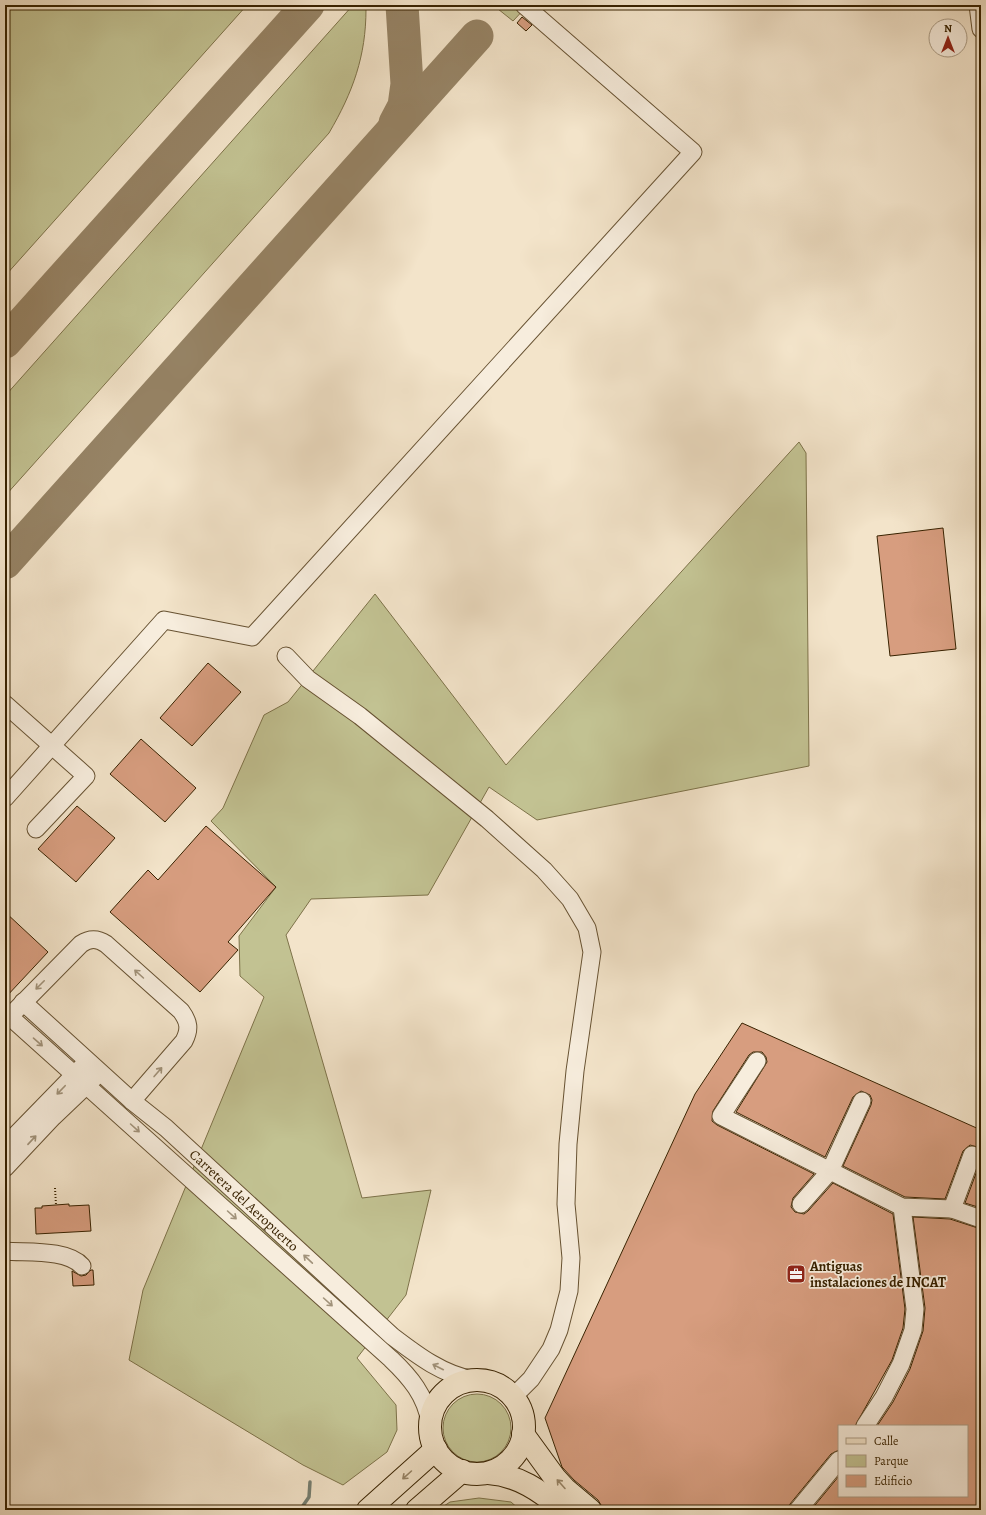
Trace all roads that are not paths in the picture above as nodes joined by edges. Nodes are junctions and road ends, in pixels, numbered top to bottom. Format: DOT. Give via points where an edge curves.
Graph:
graph roads {
  1 [pos="524,5"];
  2 [pos="978,5"];
  3 [pos="981,29"];
  4 [pos="286,656"];
  5 [pos="5,704"];
  6 [pos="52,745"];
  7 [pos="5,798"];
  8 [pos="36,829"];
  9 [pos="23,1002"];
  10 [pos="7,1018"];
  11 [pos="87,1061"];
  12 [pos="757,1061"];
  13 [pos="101,1073"];
  14 [pos="81,1079"];
  15 [pos="132,1101"];
  16 [pos="862,1101"];
  17 [pos="5,1146"];
  18 [pos="981,1159"];
  19 [pos="5,1168"];
  20 [pos="830,1171"];
  21 [pos="801,1204"];
  22 [pos="902,1207"];
  23 [pos="952,1210"];
  24 [pos="981,1219"];
  25 [pos="5,1251"];
  26 [pos="82,1266"];
  27 [pos="474,1380"];
  28 [pos="513,1397"];
  29 [pos="430,1423"];
  30 [pos="866,1425"];
  31 [pos="523,1434"];
  32 [pos="436,1449"];
  33 [pos="838,1461"];
  34 [pos="462,1471"];
  35 [pos="488,1472"];
  36 [pos="368,1510"];
  37 [pos="417,1510"];
  38 [pos="564,1510"];
  39 [pos="590,1510"];
  40 [pos="798,1510"];
  1 -- 6 [label="street" via="693,152 252,637 164,620"];
  2 -- 3 [label="street"];
  4 -- 28 [label="street" via="308,679 360,716 544,870 570,899 587,928 592,952 575,1071 568,1144 566,1204 571,1258 569,1291 559,1330 551,1349 531,1379"];
  5 -- 6 [label="street"];
  6 -- 7 [label="street"];
  6 -- 8 [label="street" via="86,776"];
  9 -- 10 [label="street"];
  9 -- 11 [label="street, Carretera del Aeropuerto"];
  15 -- 9 [label="street, one-way" via="184,1041 189,1024 181,1011 106,944 96,939 87,940 82,944"];
  10 -- 14 [label="street, Carretera del Aeropuerto, one-way"];
  11 -- 13 [label="street, Carretera del Aeropuerto"];
  11 -- 14 [label="street"];
  12 -- 20 [label="street" via="721,1116"];
  13 -- 14 [label="street"];
  13 -- 15 [label="street, Carretera del Aeropuerto"];
  14 -- 17 [label="street, one-way"];
  19 -- 14 [label="street, one-way"];
  14 -- 29 [label="street, Carretera del Aeropuerto, one-way" via="402,1370 423,1399"];
  27 -- 15 [label="street, Carretera del Aeropuerto, one-way" via="439,1368 392,1336 166,1128"];
  16 -- 20 [label="street"];
  18 -- 23 [label="street" via="972,1155"];
  20 -- 21 [label="street"];
  20 -- 22 [label="street"];
  22 -- 23 [label="street"];
  22 -- 30 [label="street" via="914,1309 913,1330 898,1370"];
  23 -- 24 [label="street"];
  25 -- 26 [label="street" via="68,1256"];
  27 -- 28 [label="main road" via="489,1382"];
  27 -- 29 [label="main road" via="461,1383 445,1394 433,1410"];
  28 -- 31 [label="main road" via="524,1421"];
  29 -- 32 [label="main road"];
  31 -- 35 [label="main road" via="512,1459"];
  39 -- 31 [label="main road, one-way" via="560,1484"];
  32 -- 34 [label="main road" via="450,1465"];
  32 -- 36 [label="main road, one-way"];
  33 -- 40 [label="street"];
  34 -- 35 [label="main road" via="474,1474"];
  34 -- 37 [label="main road"];
  35 -- 38 [label="main road" via="516,1478"];
}
